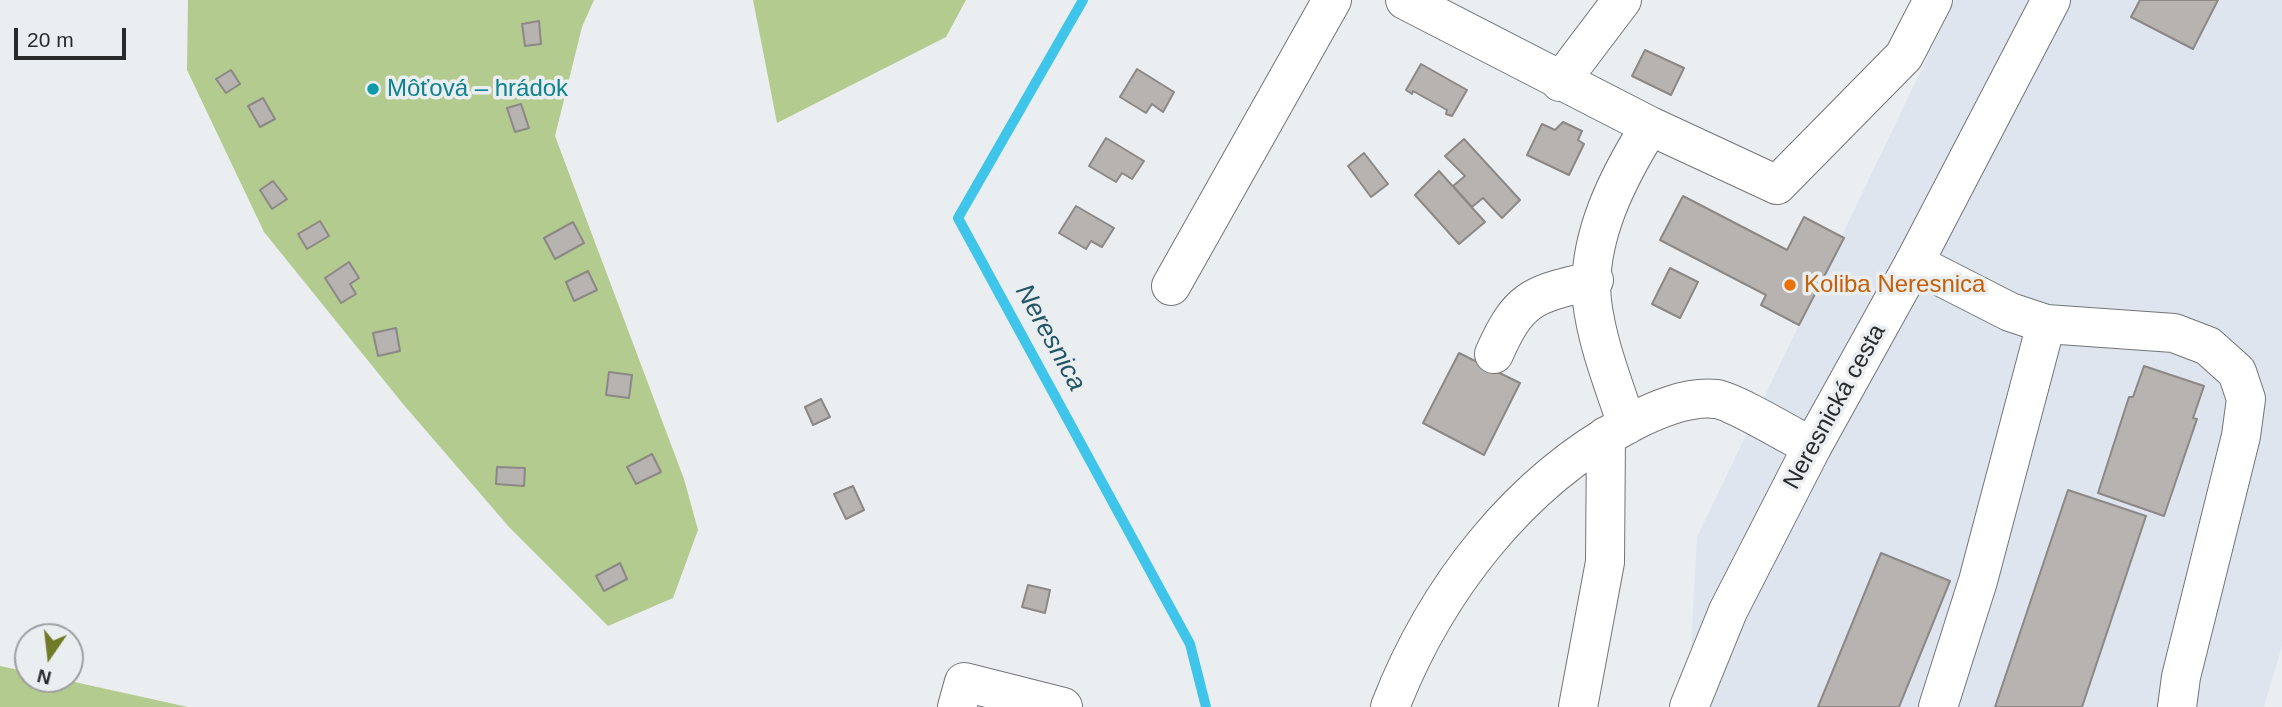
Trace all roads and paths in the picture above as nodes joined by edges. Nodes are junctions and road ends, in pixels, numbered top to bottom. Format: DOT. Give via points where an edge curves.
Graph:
graph roads {
  1 [pos="1332,0"];
  2 [pos="1405,0"];
  3 [pos="1622,0"];
  4 [pos="1933,0"];
  5 [pos="2051,0"];
  6 [pos="1560,82"];
  7 [pos="1650,126"];
  8 [pos="1914,263"];
  9 [pos="1594,280"];
  10 [pos="1171,286"];
  11 [pos="2046,324"];
  12 [pos="1494,354"];
  13 [pos="1616,430"];
  14 [pos="1812,447"];
  15 [pos="957,707"];
  16 [pos="1063,707"];
  17 [pos="1390,707"];
  18 [pos="1577,707"];
  19 [pos="1689,707"];
  20 [pos="1938,707"];
  21 [pos="2177,707"];
  1 -- 10 [label="street"];
  2 -- 6 [label="street"];
  3 -- 6 [label="street"];
  4 -- 7 [label="street" via="1904,56 1777,185"];
  5 -- 8 [label="street, Neresnická cesta"];
  6 -- 7 [label="street"];
  7 -- 9 [label="street" via="1619,174 1601,229"];
  8 -- 11 [label="street" via="2010,312"];
  8 -- 14 [label="street, Neresnická cesta"];
  9 -- 12 [label="street" via="1546,292 1520,308 1509,320"];
  9 -- 13 [label="street" via="1592,299"];
  11 -- 20 [label="street" via="1978,580"];
  11 -- 21 [label="street" via="2175,333 2208,346 2237,372 2246,399 2241,436"];
  13 -- 14 [label="street" via="1651,412 1718,399"];
  13 -- 17 [label="street" via="1555,472 1517,506 1473,557 1435,618"];
  13 -- 18 [label="street" via="1605,562"];
  14 -- 19 [label="street, Neresnická cesta" via="1728,611"];
  15 -- 16 [label="street" via="964,682"];
}
